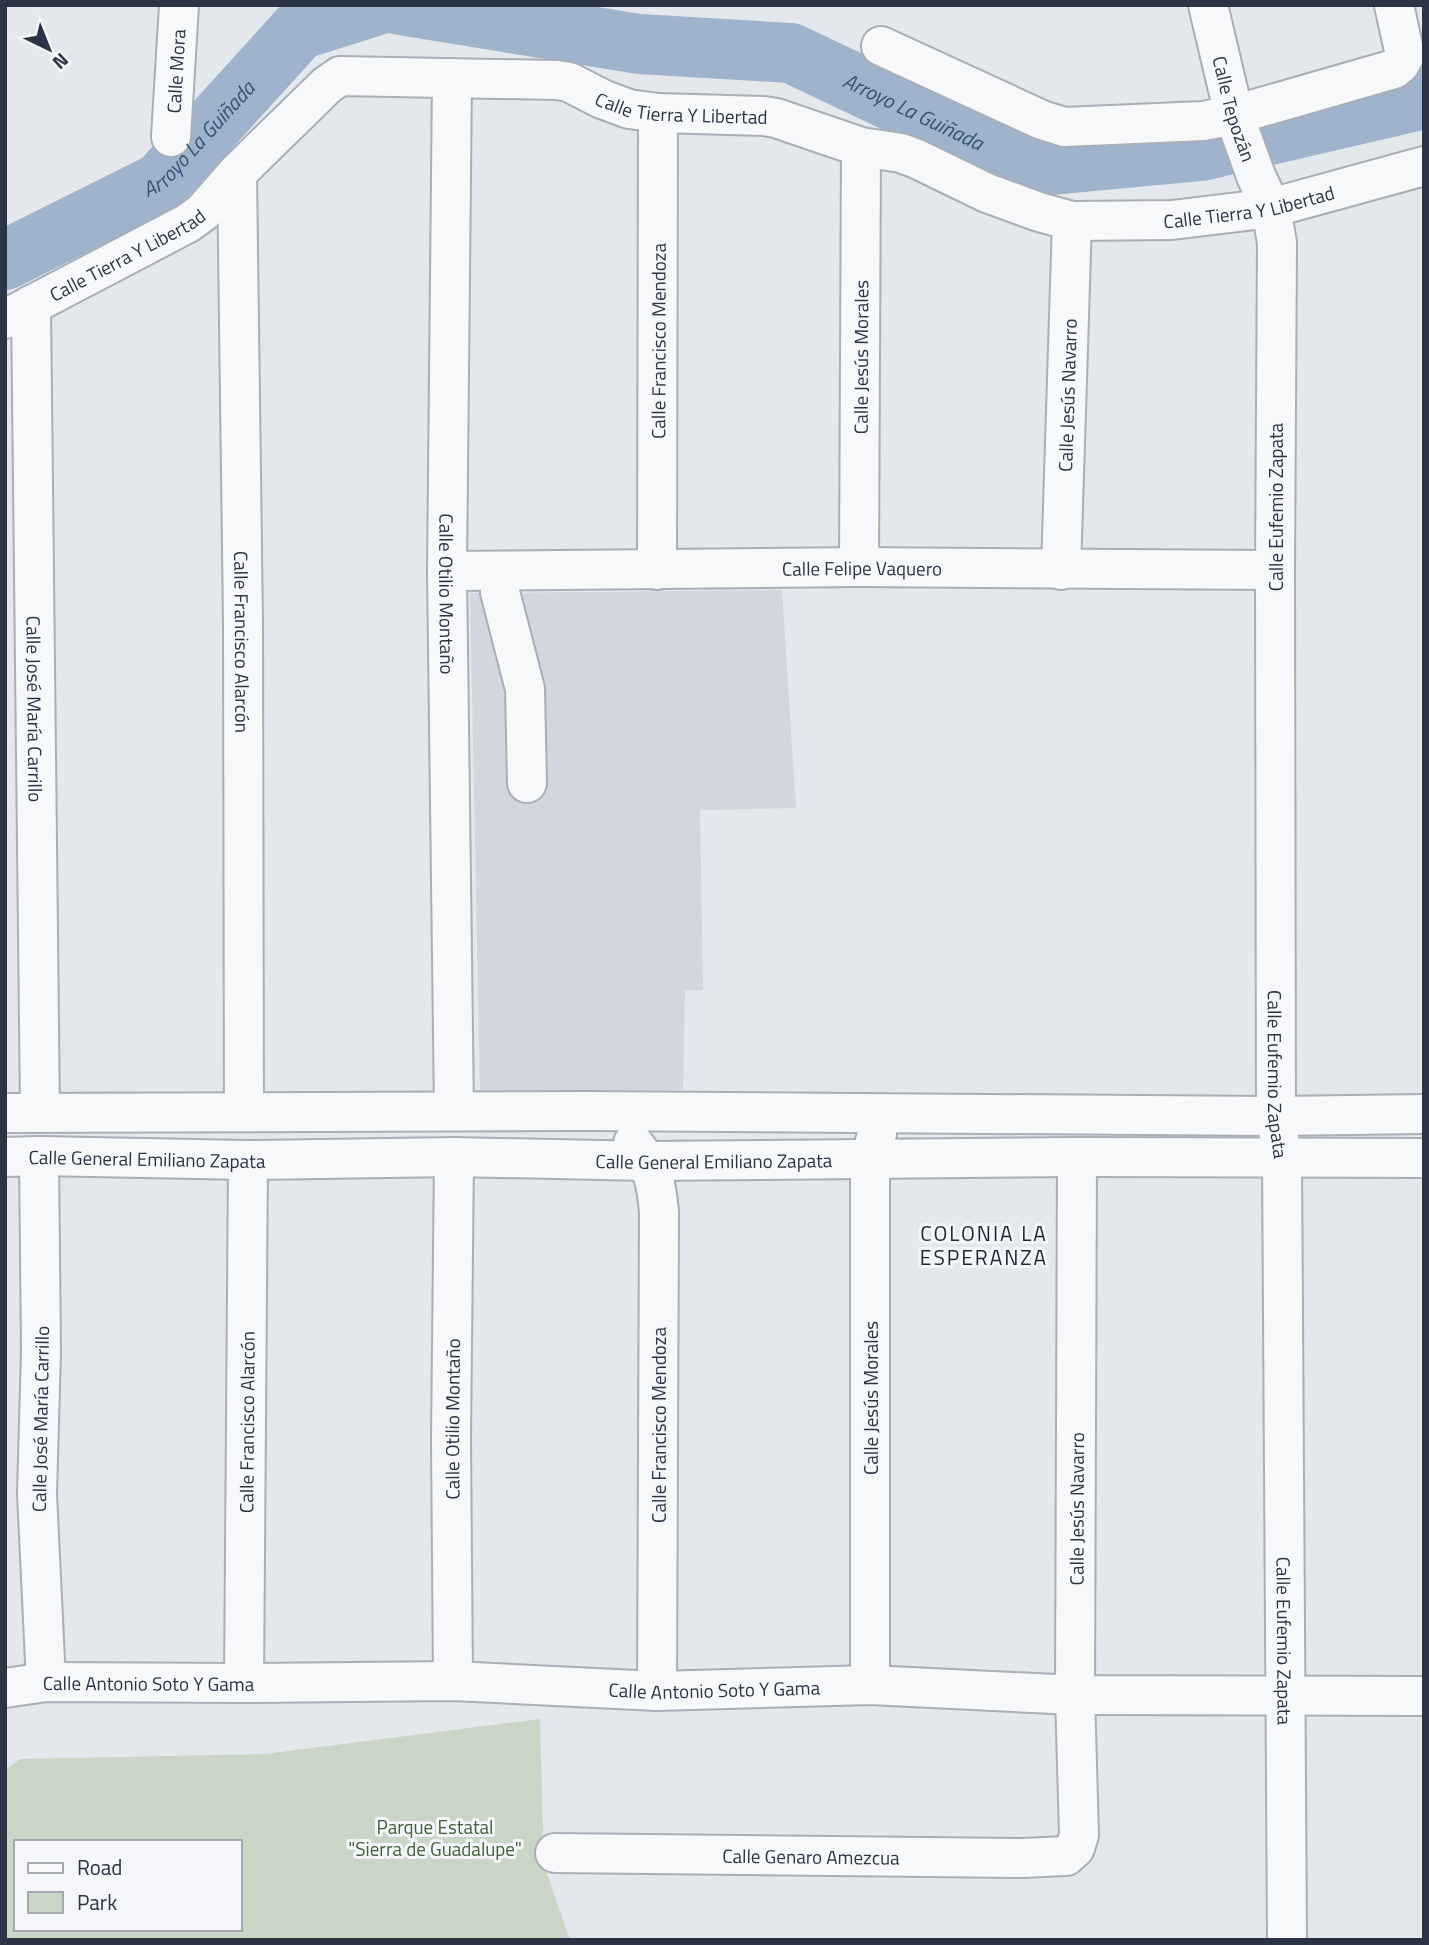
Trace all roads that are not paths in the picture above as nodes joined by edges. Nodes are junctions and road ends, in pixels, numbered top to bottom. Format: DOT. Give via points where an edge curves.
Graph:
graph roads {
  1 [pos="179,5"];
  2 [pos="1208,5"];
  3 [pos="1394,5"];
  4 [pos="881,46"];
  5 [pos="452,78"];
  6 [pos="658,113"];
  7 [pos="1236,120"];
  8 [pos="171,137"];
  9 [pos="861,147"];
  10 [pos="1424,166"];
  11 [pos="237,173"];
  12 [pos="1264,192"];
  13 [pos="1072,221"];
  14 [pos="18,312"];
  15 [pos="859,567"];
  16 [pos="657,570"];
  17 [pos="1061,570"];
  18 [pos="1275,570"];
  19 [pos="447,571"];
  20 [pos="501,571"];
  21 [pos="527,783"];
  22 [pos="454,1111"];
  23 [pos="244,1112"];
  24 [pos="606,1112"];
  25 [pos="23,1113"];
  26 [pos="881,1113"];
  27 [pos="1424,1114"];
  28 [pos="1276,1116"];
  29 [pos="22,1157"];
  30 [pos="454,1157"];
  31 [pos="1077,1157"];
  32 [pos="1282,1157"];
  33 [pos="1424,1158"];
  34 [pos="870,1159"];
  35 [pos="248,1160"];
  36 [pos="648,1161"];
  37 [pos="453,1681"];
  38 [pos="46,1682"];
  39 [pos="244,1683"];
  40 [pos="870,1685"];
  41 [pos="5,1688"];
  42 [pos="657,1690"];
  43 [pos="1074,1695"];
  44 [pos="1286,1696"];
  45 [pos="1424,1696"];
  46 [pos="555,1853"];
  47 [pos="1066,1856"];
  48 [pos="1287,1940"];
  1 -- 8 [label="street, Calle Mora"];
  2 -- 7 [label="street, Calle Tepozán"];
  3 -- 7 [label="street" via="1405,55 1394,69"];
  4 -- 7 [label="street" via="1064,127"];
  5 -- 6 [label="street, Calle Tierra Y Libertad" via="569,82 629,109"];
  5 -- 11 [label="street, Calle Tierra Y Libertad" via="340,76"];
  5 -- 19 [label="street, Calle Otilio Montaño"];
  6 -- 9 [label="street, Calle Tierra Y Libertad" via="764,116"];
  6 -- 16 [label="street, Calle Francisco Mendoza"];
  7 -- 12 [label="street, Calle Tepozán"];
  9 -- 13 [label="street, Calle Tierra Y Libertad" via="901,153 987,193"];
  9 -- 15 [label="street, Calle Jesús Morales"];
  10 -- 12 [label="street, Calle Tierra Y Libertad"];
  11 -- 14 [label="street, Calle Tierra Y Libertad" via="188,223"];
  11 -- 23 [label="street, Calle Francisco Alarcón"];
  12 -- 13 [label="street, Calle Tierra Y Libertad" via="1172,220"];
  12 -- 18 [label="street, Calle Eufemio Zapata" via="1276,243"];
  13 -- 17 [label="street, Calle Jesús Navarro"];
  14 -- 25 [label="street, Calle José María Carrillo"];
  15 -- 16 [label="street, Calle Felipe Vaquero"];
  15 -- 17 [label="street, Calle Felipe Vaquero"];
  16 -- 20 [label="street, Calle Felipe Vaquero"];
  17 -- 18 [label="street, Calle Felipe Vaquero"];
  18 -- 28 [label="street, Calle Eufemio Zapata"];
  19 -- 20 [label="street, Calle Felipe Vaquero"];
  19 -- 22 [label="street, Calle Otilio Montaño"];
  20 -- 21 [label="street" via="500,592 525,689"];
  22 -- 23 [label="street"];
  22 -- 24 [label="street"];
  23 -- 25 [label="street"];
  24 -- 26 [label="street"];
  24 -- 36 [label="street"];
  26 -- 28 [label="street"];
  26 -- 34 [label="street, Calle Jesús Morales"];
  27 -- 28 [label="street"];
  28 -- 32 [label="street, Calle Eufemio Zapata"];
  29 -- 35 [label="street, Calle General Emiliano Zapata"];
  29 -- 38 [label="street, Calle José María Carrillo" via="41,1352 37,1494"];
  30 -- 35 [label="street, Calle General Emiliano Zapata"];
  30 -- 36 [label="street, Calle General Emiliano Zapata"];
  30 -- 37 [label="street, Calle Otilio Montaño"];
  31 -- 32 [label="street, Calle General Emiliano Zapata"];
  31 -- 34 [label="street, Calle General Emiliano Zapata"];
  31 -- 43 [label="street, Calle Jesús Navarro"];
  32 -- 33 [label="street, Calle General Emiliano Zapata"];
  32 -- 44 [label="street, Calle Eufemio Zapata"];
  34 -- 36 [label="street, Calle General Emiliano Zapata"];
  34 -- 40 [label="street, Calle Jesús Morales"];
  35 -- 39 [label="street, Calle Francisco Alarcón"];
  36 -- 42 [label="street, Calle Francisco Mendoza" via="657,1185 659,1212"];
  37 -- 39 [label="street, Calle Antonio Soto Y Gama"];
  37 -- 42 [label="street, Calle Antonio Soto Y Gama"];
  38 -- 39 [label="street, Calle Antonio Soto Y Gama"];
  38 -- 41 [label="street, Calle Antonio Soto Y Gama"];
  40 -- 42 [label="street, Calle Antonio Soto Y Gama"];
  40 -- 43 [label="street, Calle Antonio Soto Y Gama"];
  43 -- 44 [label="street, Calle Antonio Soto Y Gama"];
  43 -- 47 [label="street, Calle Jesús Navarro" via="1079,1835"];
  44 -- 45 [label="street, Calle Antonio Soto Y Gama"];
  44 -- 48 [label="street, Calle Eufemio Zapata"];
  46 -- 47 [label="street, Calle Genaro Amezcua"];
}
